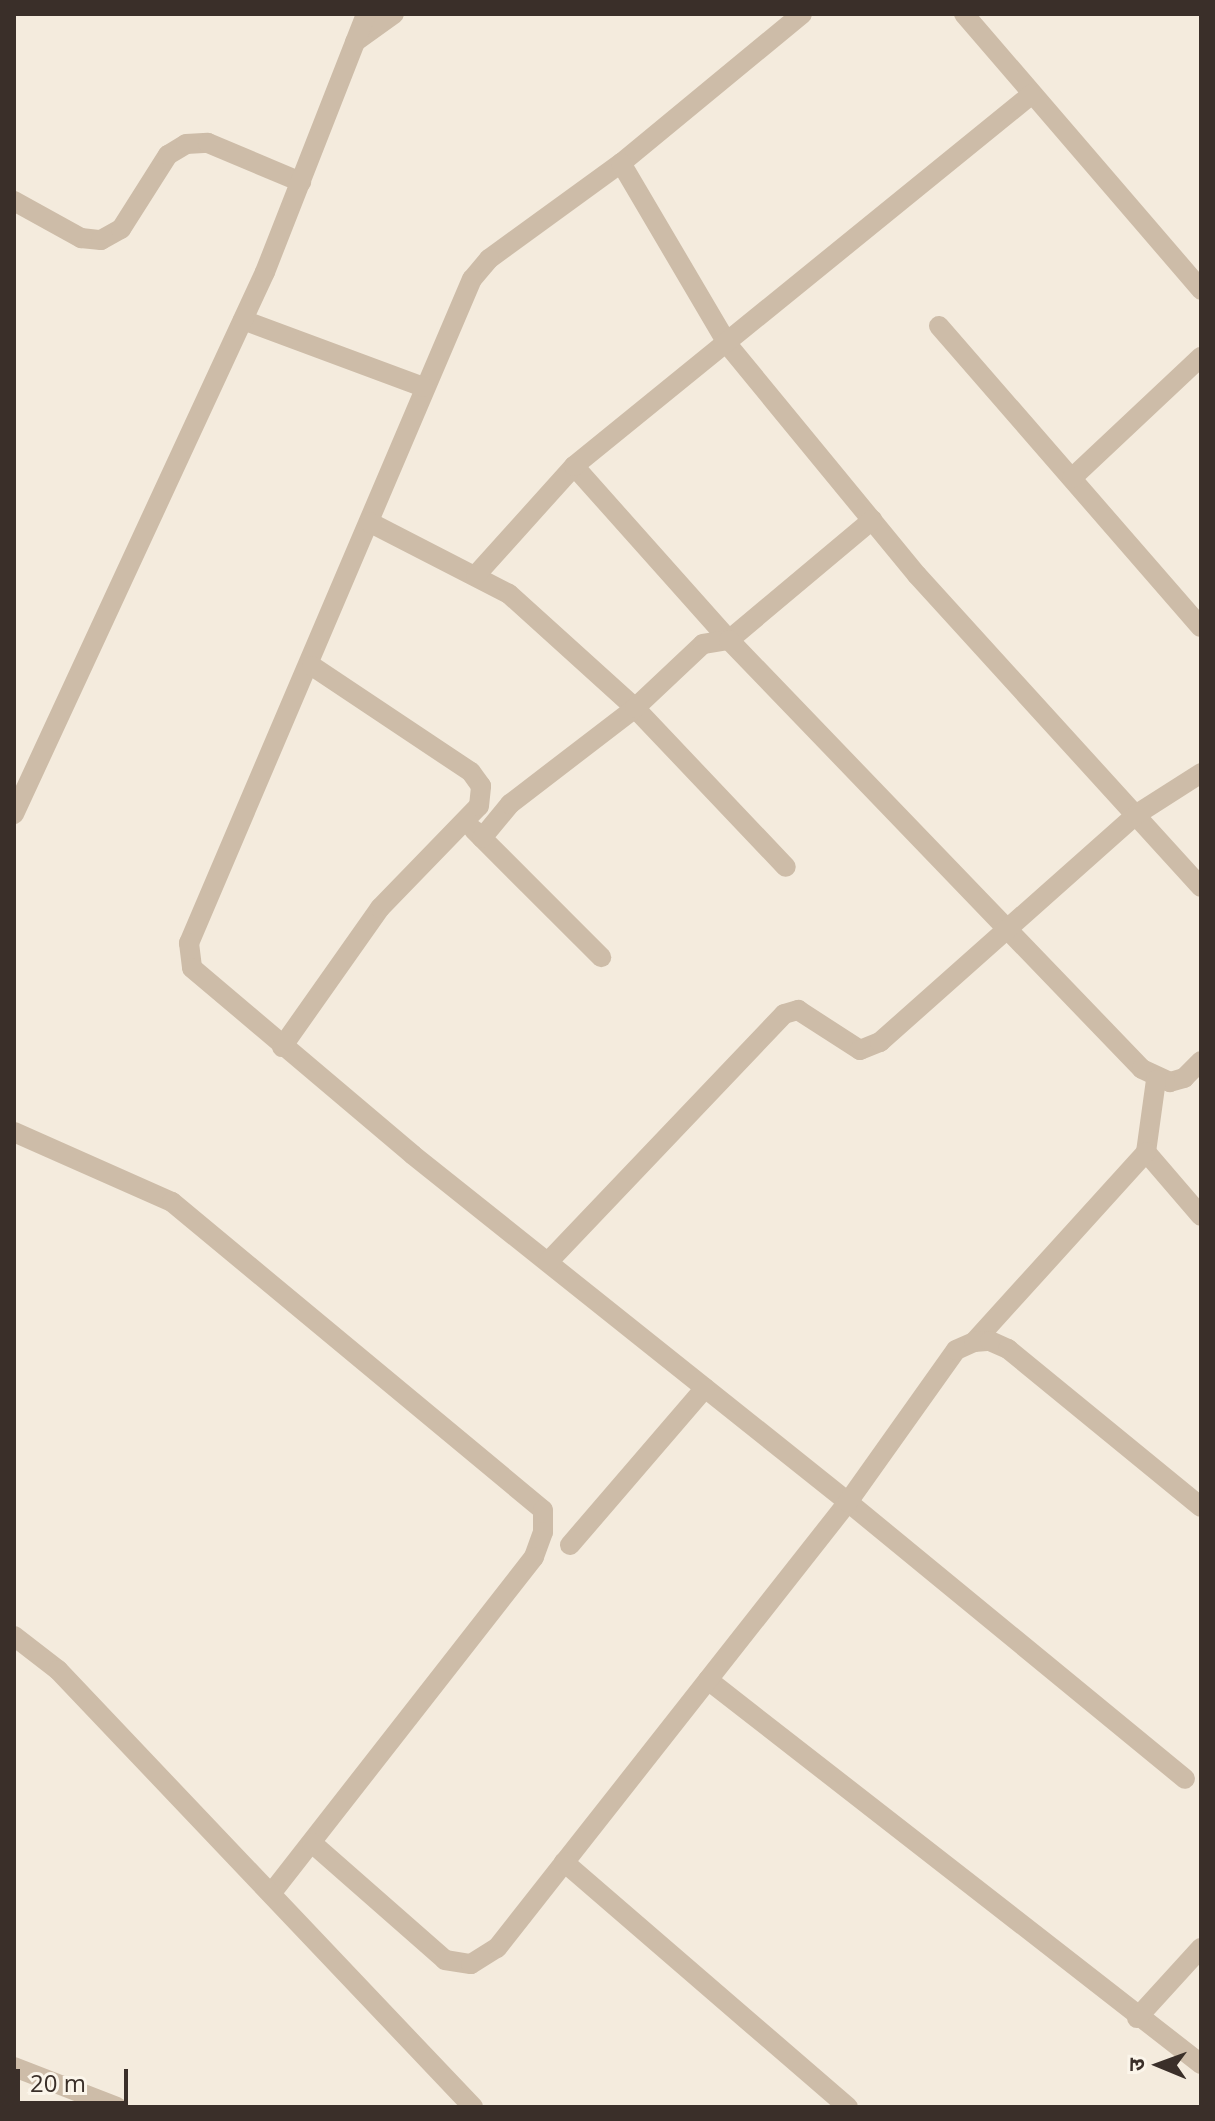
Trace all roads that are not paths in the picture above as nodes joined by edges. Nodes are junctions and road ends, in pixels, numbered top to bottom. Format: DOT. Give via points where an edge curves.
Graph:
graph roads {
  1 [pos="366,14"];
  2 [pos="394,14"];
  3 [pos="802,14"];
  4 [pos="964,14"];
  5 [pos="355,42"];
  6 [pos="1032,94"];
  7 [pos="621,163"];
  8 [pos="301,182"];
  9 [pos="14,201"];
  10 [pos="1201,290"];
  11 [pos="243,320"];
  12 [pos="939,326"];
  13 [pos="728,345"];
  14 [pos="1201,357"];
  15 [pos="423,387"];
  16 [pos="574,466"];
  17 [pos="1072,478"];
  18 [pos="872,520"];
  19 [pos="369,522"];
  20 [pos="476,575"];
  21 [pos="1201,627"];
  22 [pos="729,640"];
  23 [pos="312,666"];
  24 [pos="635,708"];
  25 [pos="1201,773"];
  26 [pos="14,814"];
  27 [pos="1137,814"];
  28 [pos="467,822"];
  29 [pos="482,838"];
  30 [pos="786,867"];
  31 [pos="1201,887"];
  32 [pos="1010,927"];
  33 [pos="601,957"];
  34 [pos="282,1047"];
  35 [pos="1201,1061"];
  36 [pos="1156,1080"];
  37 [pos="14,1132"];
  38 [pos="1146,1152"];
  39 [pos="1197,1203"];
  40 [pos="548,1262"];
  41 [pos="974,1342"];
  42 [pos="705,1388"];
  43 [pos="848,1502"];
  44 [pos="1201,1507"];
  45 [pos="570,1545"];
  46 [pos="14,1636"];
  47 [pos="708,1680"];
  48 [pos="1185,1779"];
  49 [pos="312,1843"];
  50 [pos="564,1862"];
  51 [pos="273,1891"];
  52 [pos="1201,1948"];
  53 [pos="1137,2018"];
  54 [pos="1201,2064"];
  55 [pos="14,2067"];
  56 [pos="117,2107"];
  57 [pos="473,2107"];
  58 [pos="848,2107"];
  1 -- 5 [label="street"];
  2 -- 5 [label="street"];
  3 -- 7 [label="street"];
  4 -- 6 [label="street"];
  5 -- 8 [label="street"];
  6 -- 10 [label="street"];
  6 -- 13 [label="street"];
  7 -- 13 [label="street"];
  7 -- 15 [label="street" via="489,259 472,279"];
  8 -- 9 [label="street" via="208,143 186,144 168,155 121,229 101,240 81,238"];
  8 -- 11 [label="street"];
  11 -- 15 [label="street"];
  11 -- 26 [label="street"];
  12 -- 17 [label="street"];
  13 -- 16 [label="street"];
  13 -- 18 [label="street"];
  14 -- 17 [label="street"];
  15 -- 19 [label="street"];
  16 -- 20 [label="street"];
  16 -- 22 [label="street"];
  17 -- 21 [label="street"];
  18 -- 22 [label="street"];
  18 -- 27 [label="street"];
  19 -- 20 [label="street"];
  19 -- 23 [label="street"];
  20 -- 24 [label="street" via="509,594"];
  22 -- 24 [label="street" via="703,644"];
  22 -- 32 [label="street"];
  23 -- 28 [label="street" via="471,772 481,786 479,806"];
  23 -- 34 [label="street" via="189,943 192,968 205,983"];
  24 -- 29 [label="street" via="510,804"];
  24 -- 30 [label="street"];
  25 -- 27 [label="street"];
  27 -- 31 [label="street"];
  27 -- 32 [label="street"];
  28 -- 29 [label="street"];
  28 -- 34 [label="street" via="380,908"];
  29 -- 33 [label="street"];
  32 -- 36 [label="street"];
  32 -- 40 [label="street" via="880,1042 860,1050 807,1014 784,1014"];
  34 -- 40 [label="street"];
  35 -- 36 [label="street" via="1184,1078"];
  36 -- 38 [label="street"];
  37 -- 49 [label="street" via="172,1202 543,1510 543,1532 534,1557"];
  38 -- 39 [label="street"];
  38 -- 41 [label="street"];
  40 -- 42 [label="street"];
  41 -- 43 [label="street" via="956,1350"];
  41 -- 44 [label="street" via="990,1341 1008,1349"];
  42 -- 43 [label="street"];
  42 -- 45 [label="street"];
  43 -- 47 [label="street"];
  43 -- 48 [label="street"];
  46 -- 51 [label="street" via="58,1670"];
  47 -- 50 [label="street"];
  47 -- 53 [label="street"];
  49 -- 50 [label="street" via="445,1960 471,1964 497,1948"];
  49 -- 51 [label="street"];
  50 -- 58 [label="street"];
  51 -- 57 [label="street"];
  52 -- 53 [label="street"];
  53 -- 54 [label="street"];
  55 -- 56 [label="street"];
}
